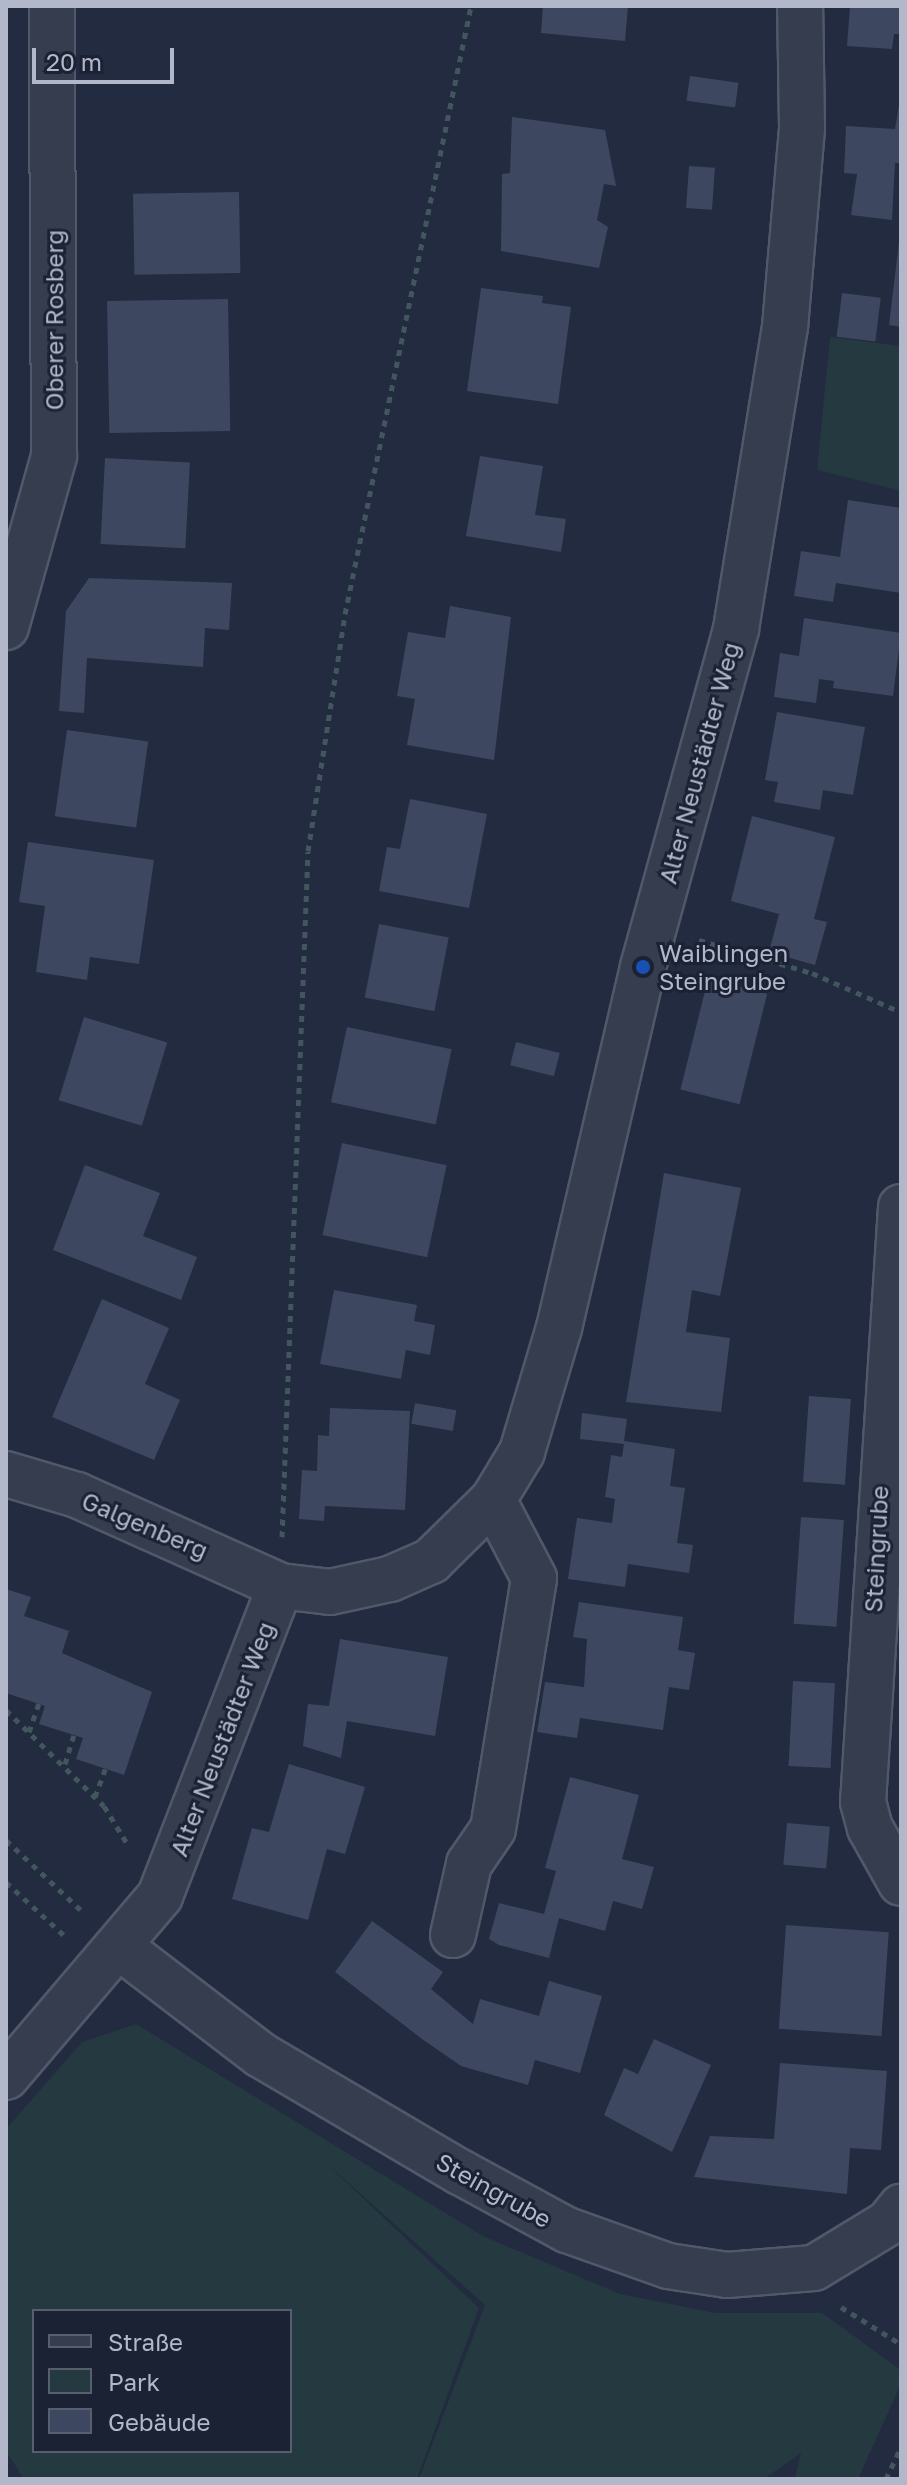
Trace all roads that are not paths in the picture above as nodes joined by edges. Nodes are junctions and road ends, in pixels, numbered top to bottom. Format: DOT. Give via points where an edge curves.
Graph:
graph roads {
  1 [pos="52,6"];
  2 [pos="800,6"];
  3 [pos="6,627"];
  4 [pos="901,1207"];
  5 [pos="6,1474"];
  6 [pos="493,1500"];
  7 [pos="280,1586"];
  8 [pos="901,1883"];
  9 [pos="453,1935"];
  10 [pos="110,1958"];
  11 [pos="6,2077"];
  12 [pos="901,2207"];
  1 -- 3 [label="street, Oberer Rosberg" via="54,456"];
  2 -- 6 [label="street, Alter Neustädter Weg" via="802,127 785,327 736,629 643,967 547,1374 522,1452"];
  4 -- 8 [label="street, Steingrube" via="863,1802 870,1828"];
  5 -- 7 [label="street, Galgenberg" via="119,1512"];
  6 -- 7 [label="street, Alter Neustädter Weg" via="431,1561 390,1579 330,1592"];
  6 -- 9 [label="street" via="534,1578 493,1829 469,1864"];
  7 -- 10 [label="street, Alter Neustädter Weg" via="160,1896"];
  10 -- 11 [label="street, Alter Neustädter Weg"];
  10 -- 12 [label="street, Steingrube" via="460,2172 567,2230 668,2266 727,2275 814,2268 888,2223"];
}
